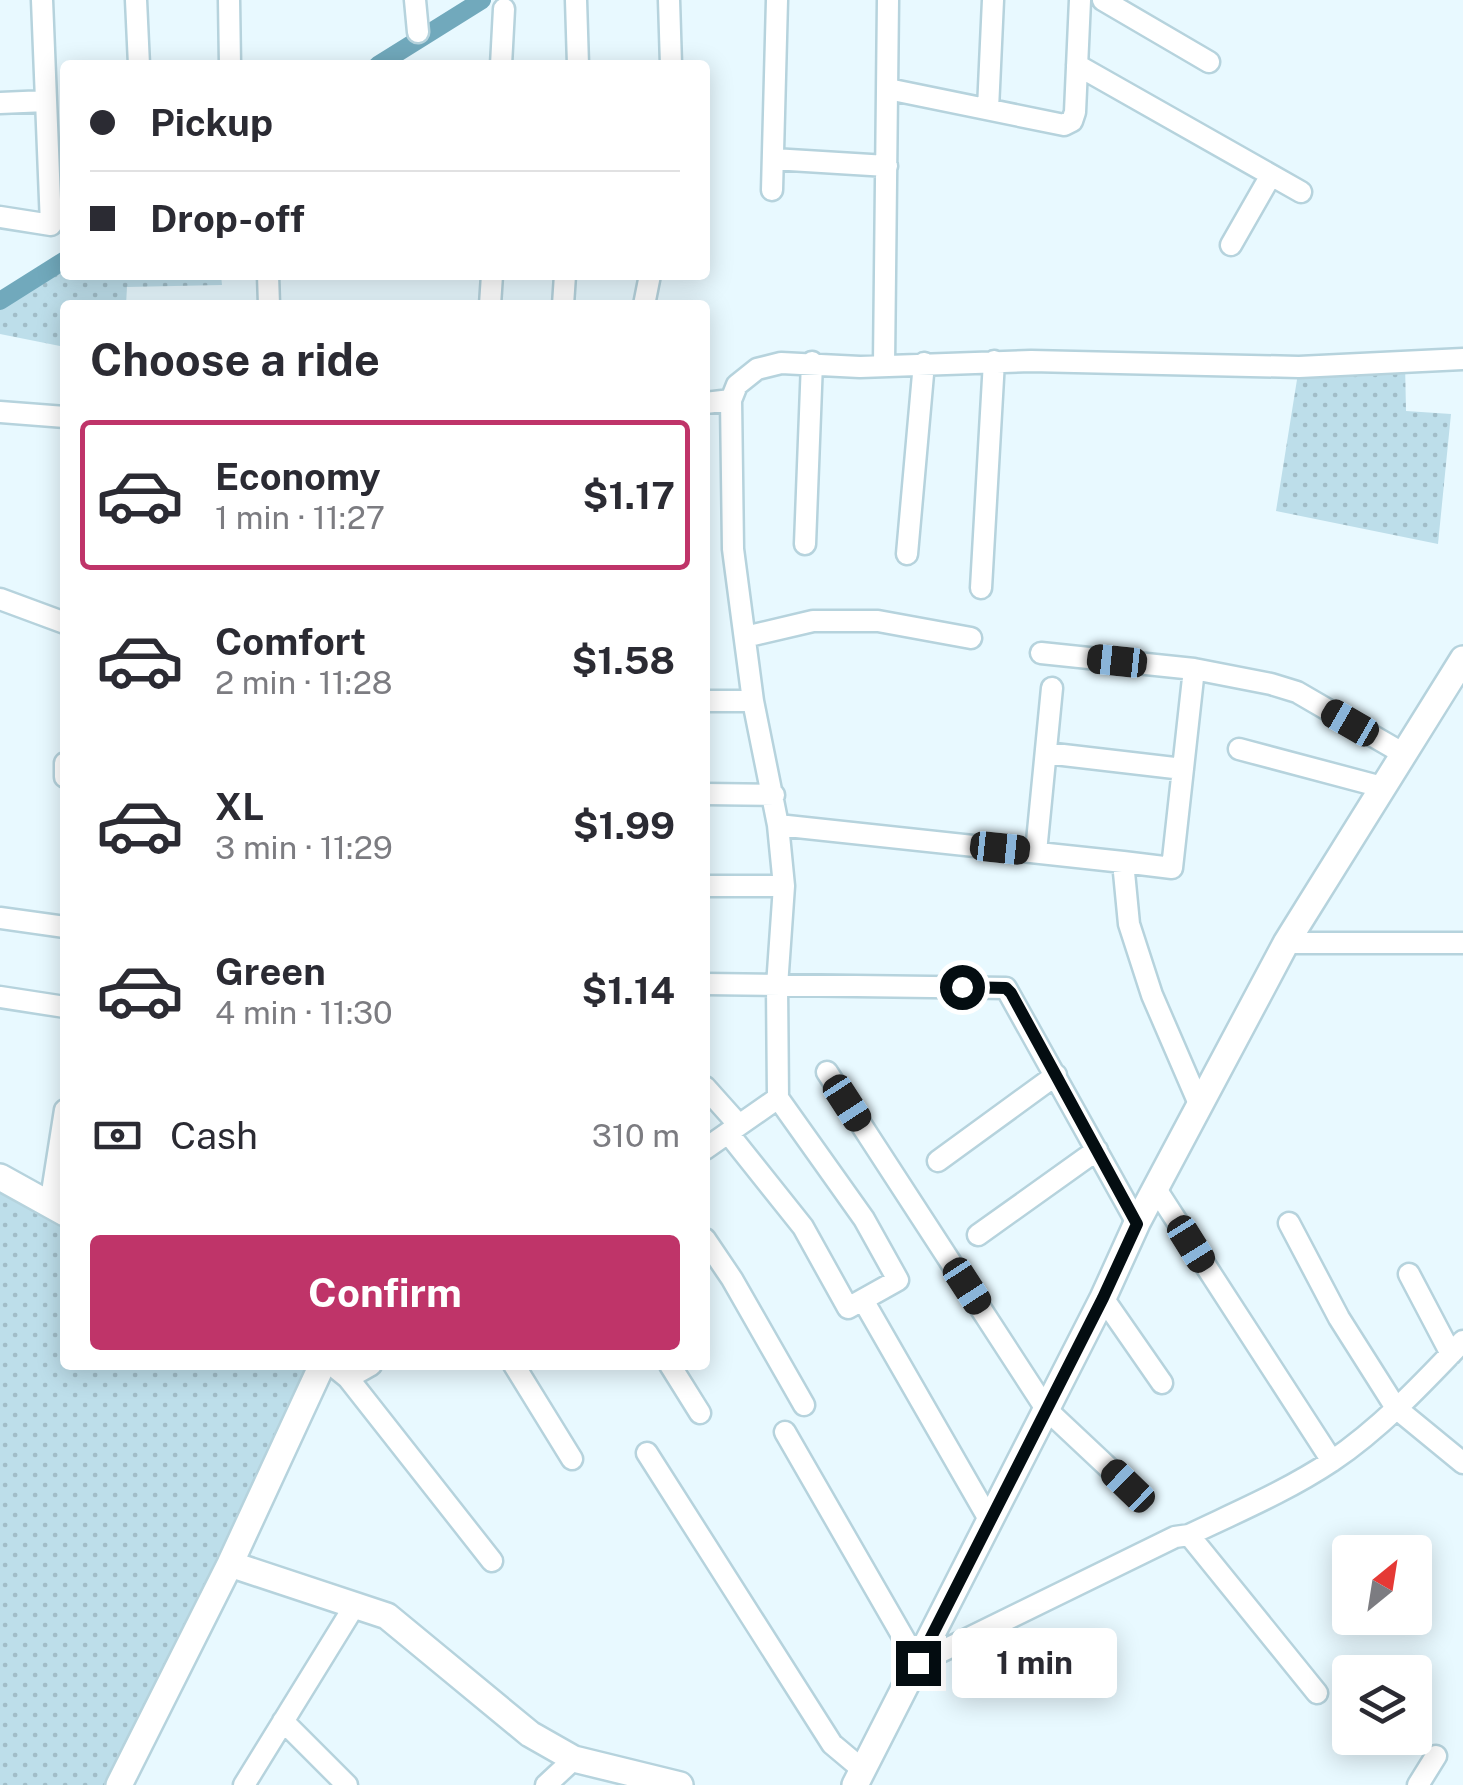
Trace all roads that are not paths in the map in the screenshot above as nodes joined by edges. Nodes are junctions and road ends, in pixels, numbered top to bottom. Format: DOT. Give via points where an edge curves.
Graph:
graph roads {
  1 [pos="42,0"];
  2 [pos="136,0"];
  3 [pos="229,0"];
  4 [pos="414,0"];
  5 [pos="576,0"];
  6 [pos="669,0"];
  7 [pos="778,0"];
  8 [pos="888,0"];
  9 [pos="993,0"];
  10 [pos="1080,0"];
  11 [pos="1104,0"];
  12 [pos="504,8"];
  13 [pos="418,32"];
  14 [pos="138,60"];
  15 [pos="230,60"];
  16 [pos="501,60"];
  17 [pos="578,60"];
  18 [pos="670,60"];
  19 [pos="1209,62"];
  20 [pos="1077,65"];
  21 [pos="888,89"];
  22 [pos="46,100"];
  23 [pos="0,103"];
  24 [pos="988,110"];
  25 [pos="773,159"];
  26 [pos="886,166"];
  27 [pos="1271,175"];
  28 [pos="772,190"];
  29 [pos="1301,192"];
  30 [pos="0,217"];
  31 [pos="1232,245"];
  32 [pos="1463,359"];
  33 [pos="812,362"];
  34 [pos="994,362"];
  35 [pos="924,363"];
  36 [pos="884,364"];
  37 [pos="731,400"];
  38 [pos="710,402"];
  39 [pos="0,412"];
  40 [pos="60,416"];
  41 [pos="805,544"];
  42 [pos="907,554"];
  43 [pos="980,588"];
  44 [pos="0,599"];
  45 [pos="60,620"];
  46 [pos="745,637"];
  47 [pos="971,638"];
  48 [pos="1041,653"];
  49 [pos="1463,659"];
  50 [pos="1194,669"];
  51 [pos="1052,688"];
  52 [pos="753,700"];
  53 [pos="710,702"];
  54 [pos="1240,749"];
  55 [pos="1046,753"];
  56 [pos="1404,754"];
  57 [pos="1182,769"];
  58 [pos="1382,788"];
  59 [pos="710,794"];
  60 [pos="774,795"];
  61 [pos="778,825"];
  62 [pos="1036,852"];
  63 [pos="1123,862"];
  64 [pos="710,886"];
  65 [pos="784,886"];
  66 [pos="0,918"];
  67 [pos="60,926"];
  68 [pos="1286,942"];
  69 [pos="1463,943"];
  70 [pos="710,984"];
  71 [pos="777,986"];
  72 [pos="0,997"];
  73 [pos="60,1006"];
  74 [pos="827,1072"];
  75 [pos="1056,1075"];
  76 [pos="710,1095"];
  77 [pos="778,1098"];
  78 [pos="1200,1106"];
  79 [pos="734,1129"];
  80 [pos="710,1146"];
  81 [pos="1097,1150"];
  82 [pos="938,1161"];
  83 [pos="0,1177"];
  84 [pos="60,1181"];
  85 [pos="1156,1190"];
  86 [pos="58,1209"];
  87 [pos="1289,1223"];
  88 [pos="1137,1224"];
  89 [pos="978,1235"];
  90 [pos="710,1246"];
  91 [pos="1408,1274"];
  92 [pos="1103,1298"];
  93 [pos="864,1300"];
  94 [pos="1457,1347"];
  95 [pos="320,1370"];
  96 [pos="517,1370"];
  97 [pos="673,1370"];
  98 [pos="340,1371"];
  99 [pos="1162,1382"];
  100 [pos="804,1405"];
  101 [pos="1396,1408"];
  102 [pos="1046,1409"];
  103 [pos="700,1413"];
  104 [pos="785,1432"];
  105 [pos="647,1452"];
  106 [pos="572,1459"];
  107 [pos="1332,1461"];
  108 [pos="1463,1463"];
  109 [pos="1128,1486"];
  110 [pos="990,1521"];
  111 [pos="1188,1535"];
  112 [pos="492,1561"];
  113 [pos="230,1564"];
  114 [pos="355,1605"];
  115 [pos="918,1663"];
  116 [pos="1318,1692"];
  117 [pos="284,1720"];
  118 [pos="1436,1756"];
  119 [pos="574,1759"];
  120 [pos="859,1778"];
  121 [pos="338,1782"];
  122 [pos="119,1785"];
  123 [pos="244,1785"];
  124 [pos="546,1785"];
  125 [pos="680,1785"];
  126 [pos="1418,1785"];
  1 -- 22 [label="street"];
  2 -- 14 [label="street"];
  3 -- 15 [label="street"];
  4 -- 13 [label="street"];
  5 -- 17 [label="street"];
  6 -- 18 [label="street"];
  7 -- 25 [label="street"];
  8 -- 21 [label="street"];
  9 -- 24 [label="street"];
  10 -- 20 [label="street"];
  11 -- 19 [label="street"];
  12 -- 16 [label="street"];
  20 -- 24 [label="street" via="1072,121 1064,125"];
  20 -- 27 [label="street"];
  21 -- 24 [label="street"];
  21 -- 26 [label="street"];
  22 -- 23 [label="street"];
  22 -- 30 [label="street" via="51,225"];
  25 -- 26 [label="street"];
  25 -- 28 [label="street"];
  26 -- 36 [label="street"];
  27 -- 29 [label="street"];
  27 -- 31 [label="street"];
  32 -- 34 [label="street" via="1299,367"];
  33 -- 36 [label="street"];
  33 -- 37 [label="street" via="757,369"];
  33 -- 41 [label="street"];
  34 -- 35 [label="street"];
  34 -- 43 [label="street"];
  35 -- 36 [label="street"];
  35 -- 42 [label="street"];
  37 -- 38 [label="street"];
  37 -- 46 [label="street" via="733,548"];
  39 -- 40 [label="street"];
  44 -- 45 [label="street"];
  46 -- 47 [label="street" via="813,621 878,621"];
  46 -- 52 [label="street"];
  48 -- 50 [label="street"];
  49 -- 56 [label="street"];
  50 -- 56 [label="street" via="1297,692"];
  50 -- 57 [label="street"];
  51 -- 55 [label="street"];
  52 -- 53 [label="street"];
  52 -- 60 [label="street"];
  54 -- 58 [label="street"];
  55 -- 57 [label="street"];
  55 -- 62 [label="street"];
  56 -- 58 [label="street"];
  57 -- 63 [label="street" via="1172,868"];
  58 -- 68 [label="street"];
  59 -- 60 [label="street"];
  60 -- 61 [label="street"];
  61 -- 62 [label="street"];
  61 -- 65 [label="street"];
  62 -- 63 [label="street"];
  63 -- 78 [label="street" via="1129,924"];
  64 -- 65 [label="street"];
  65 -- 71 [label="street"];
  66 -- 67 [label="street"];
  68 -- 69 [label="street"];
  68 -- 78 [label="street"];
  70 -- 71 [label="street"];
  71 -- 75 [label="street" via="1006,988"];
  71 -- 77 [label="street"];
  72 -- 73 [label="street"];
  74 -- 102 [label="street"];
  75 -- 81 [label="street"];
  75 -- 82 [label="street"];
  76 -- 79 [label="street"];
  77 -- 79 [label="street"];
  77 -- 93 [label="street" via="864,1219 898,1280"];
  78 -- 85 [label="street"];
  79 -- 80 [label="street"];
  79 -- 93 [label="street" via="803,1227 848,1308"];
  81 -- 88 [label="street"];
  81 -- 89 [label="street"];
  83 -- 86 [label="street"];
  84 -- 86 [label="street"];
  85 -- 88 [label="street"];
  85 -- 107 [label="street"];
  87 -- 101 [label="street"];
  88 -- 92 [label="street"];
  90 -- 100 [label="street"];
  91 -- 94 [label="street"];
  92 -- 99 [label="street"];
  92 -- 102 [label="street"];
  93 -- 110 [label="street"];
  94 -- 101 [label="street"];
  95 -- 113 [label="street"];
  96 -- 106 [label="street"];
  97 -- 103 [label="street"];
  98 -- 112 [label="street"];
  101 -- 107 [label="street"];
  101 -- 108 [label="street"];
  102 -- 109 [label="street"];
  102 -- 110 [label="street"];
  104 -- 115 [label="street"];
  105 -- 120 [label="street"];
  107 -- 111 [label="street"];
  110 -- 115 [label="street"];
  111 -- 115 [label="street"];
  111 -- 116 [label="street"];
  113 -- 114 [label="street"];
  113 -- 122 [label="street"];
  114 -- 117 [label="street"];
  114 -- 119 [label="street" via="387,1616 530,1734"];
  115 -- 120 [label="street"];
  117 -- 121 [label="street"];
  117 -- 123 [label="street"];
  118 -- 126 [label="street"];
  119 -- 124 [label="street"];
  119 -- 125 [label="street"];
}
